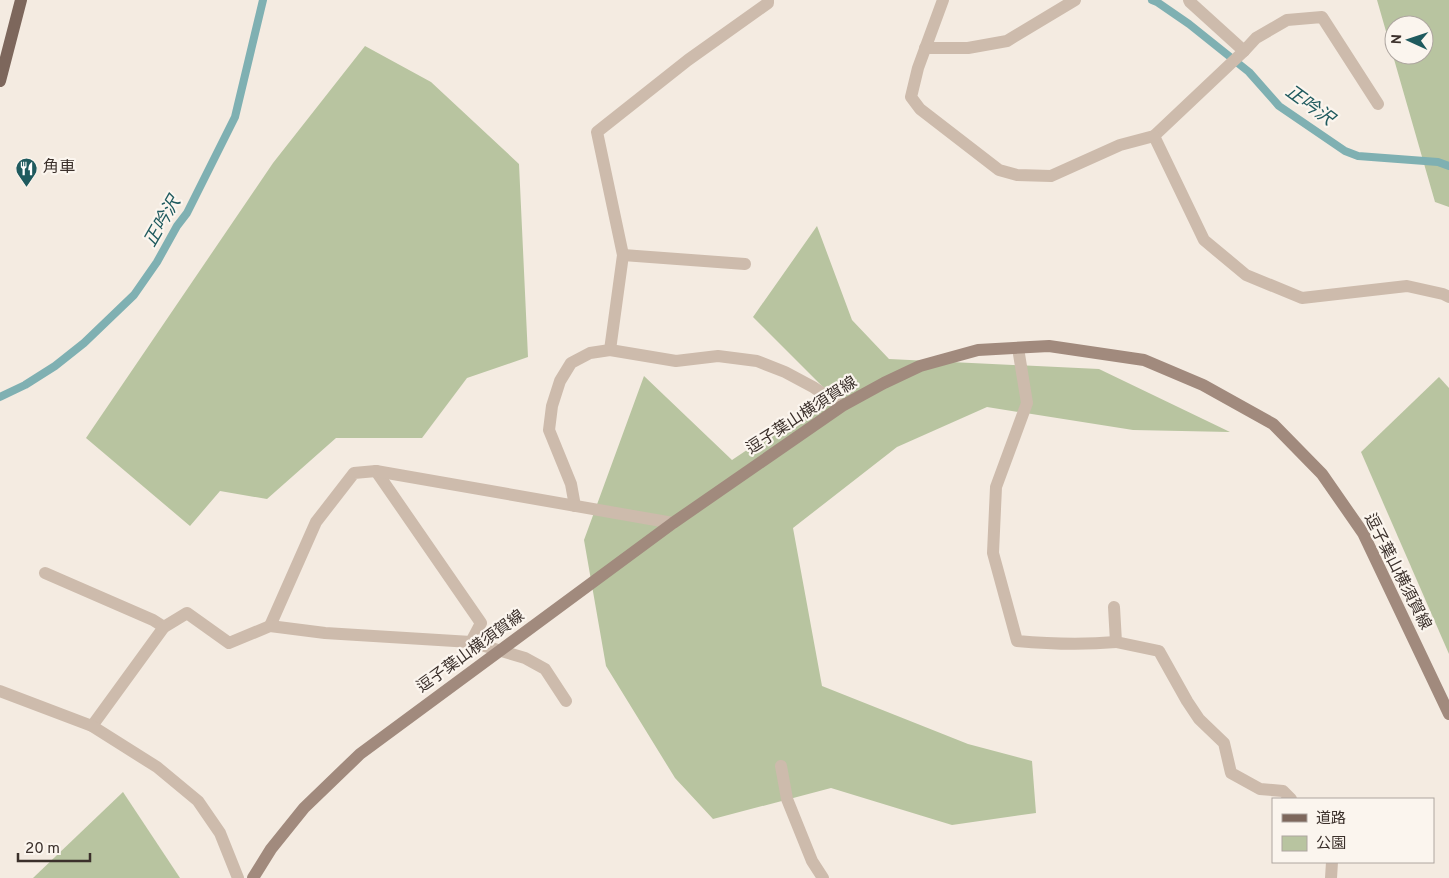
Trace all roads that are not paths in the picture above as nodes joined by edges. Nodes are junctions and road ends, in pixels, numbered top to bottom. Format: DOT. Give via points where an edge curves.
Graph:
graph roads {
  1 [pos="20,0"];
  2 [pos="768,0"];
  3 [pos="943,0"];
  4 [pos="1075,0"];
  5 [pos="1189,0"];
  6 [pos="926,48"];
  7 [pos="1244,51"];
  8 [pos="0,81"];
  9 [pos="1378,104"];
  10 [pos="1154,136"];
  11 [pos="623,255"];
  12 [pos="745,264"];
  13 [pos="1449,297"];
  14 [pos="1018,348"];
  15 [pos="610,350"];
  16 [pos="842,406"];
  17 [pos="376,471"];
  18 [pos="575,506"];
  19 [pos="673,524"];
  20 [pos="45,574"];
  21 [pos="1114,608"];
  22 [pos="270,626"];
  23 [pos="164,627"];
  24 [pos="471,642"];
  25 [pos="1116,642"];
  26 [pos="0,691"];
  27 [pos="566,701"];
  28 [pos="1449,714"];
  29 [pos="92,726"];
  30 [pos="781,766"];
  31 [pos="1289,798"];
  32 [pos="1332,863"];
  33 [pos="238,878"];
  34 [pos="252,878"];
  35 [pos="823,878"];
  36 [pos="1331,878"];
  1 -- 8 [label="main road"];
  2 -- 11 [label="street" via="597,132"];
  3 -- 6 [label="street"];
  4 -- 6 [label="street" via="1007,41 968,48"];
  5 -- 7 [label="street"];
  6 -- 10 [label="street" via="911,98 920,109 1000,170 1017,175 1051,176 1120,145"];
  7 -- 9 [label="street" via="1256,38 1287,20 1322,17"];
  7 -- 10 [label="street"];
  10 -- 13 [label="street" via="1204,240 1246,274 1302,298 1407,286"];
  11 -- 12 [label="street"];
  11 -- 15 [label="street"];
  14 -- 16 [label="main road, 逗子葉山横須賀線" via="978,350 920,366"];
  14 -- 25 [label="street" via="1028,403 996,488 993,552 1017,641 1043,644"];
  14 -- 28 [label="main road, 逗子葉山横須賀線" via="1049,346 1144,360 1203,386 1273,424 1322,474 1363,533"];
  15 -- 16 [label="street" via="676,361 718,356 757,362 785,372"];
  15 -- 18 [label="street" via="590,353 571,363 560,381 552,406 549,430 571,484"];
  16 -- 19 [label="main road, 逗子葉山横須賀線"];
  17 -- 18 [label="street"];
  17 -- 22 [label="street" via="354,473 316,522"];
  17 -- 24 [label="street" via="481,623"];
  18 -- 19 [label="street"];
  19 -- 34 [label="main road, 逗子葉山横須賀線" via="360,754 304,808"];
  20 -- 23 [label="street"];
  21 -- 25 [label="street"];
  22 -- 23 [label="street" via="229,643 187,613"];
  22 -- 24 [label="street" via="325,633"];
  23 -- 29 [label="street"];
  24 -- 27 [label="street" via="524,658 546,669"];
  25 -- 31 [label="street" via="1159,650 1199,718 1224,743 1231,774 1260,789 1283,791"];
  26 -- 29 [label="street"];
  29 -- 33 [label="street" via="157,767 198,801 220,833"];
  30 -- 35 [label="street" via="787,800 812,861"];
  32 -- 36 [label="street"];
}
